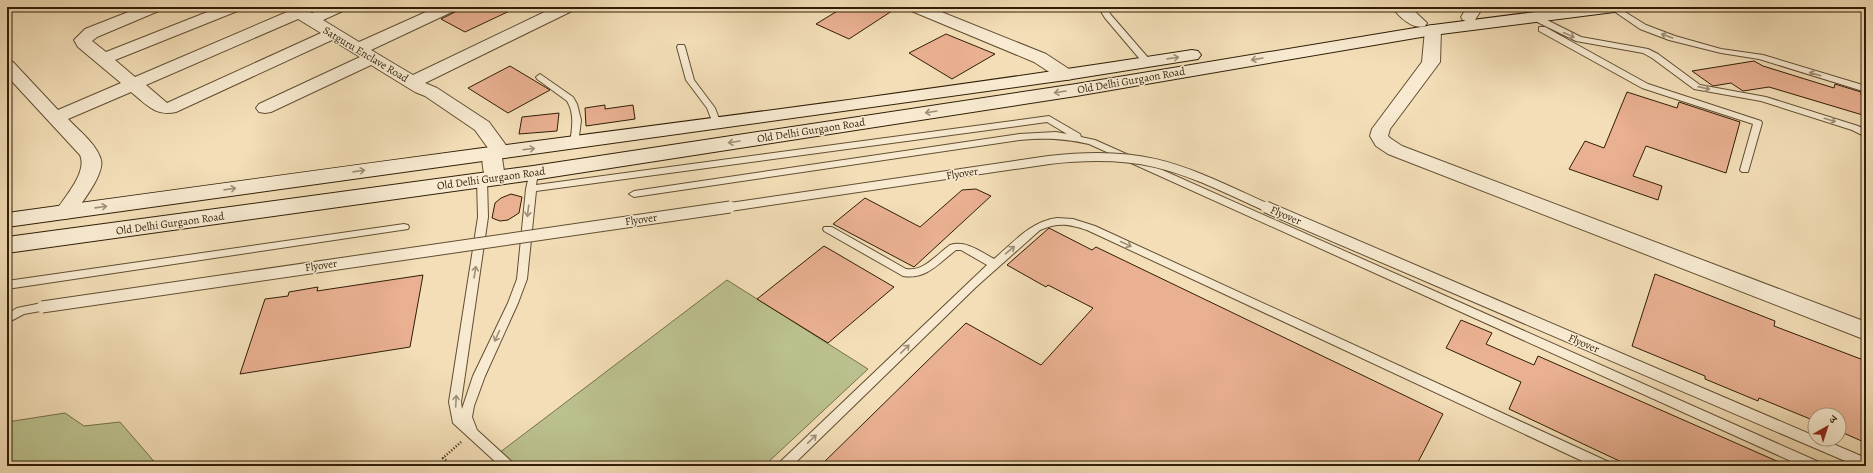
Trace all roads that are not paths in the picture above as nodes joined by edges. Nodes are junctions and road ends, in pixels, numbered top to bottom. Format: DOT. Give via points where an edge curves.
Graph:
graph roads {
  1 [pos="155,7"];
  2 [pos="234,7"];
  3 [pos="339,7"];
  4 [pos="450,7"];
  5 [pos="568,7"];
  6 [pos="915,7"];
  7 [pos="1105,7"];
  8 [pos="1400,7"];
  9 [pos="1613,7"];
  10 [pos="1472,12"];
  11 [pos="300,13"];
  12 [pos="1530,14"];
  13 [pos="1426,20"];
  14 [pos="333,34"];
  15 [pos="681,47"];
  16 [pos="365,54"];
  17 [pos="100,56"];
  18 [pos="1147,62"];
  19 [pos="7,66"];
  20 [pos="1066,75"];
  21 [pos="1117,75"];
  22 [pos="540,77"];
  23 [pos="135,84"];
  24 [pos="417,85"];
  25 [pos="1866,89"];
  26 [pos="265,108"];
  27 [pos="55,118"];
  28 [pos="717,124"];
  29 [pos="1866,134"];
  30 [pos="1083,140"];
  31 [pos="575,143"];
  32 [pos="492,153"];
  33 [pos="1745,170"];
  34 [pos="489,179"];
  35 [pos="532,181"];
  36 [pos="634,194"];
  37 [pos="65,212"];
  38 [pos="7,220"];
  39 [pos="404,227"];
  40 [pos="828,229"];
  41 [pos="7,245"];
  42 [pos="994,264"];
  43 [pos="7,285"];
  44 [pos="7,312"];
  45 [pos="21,312"];
  46 [pos="7,319"];
  47 [pos="1866,331"];
  48 [pos="472,433"];
  49 [pos="1866,464"];
  50 [pos="508,466"];
  51 [pos="784,466"];
  52 [pos="1605,466"];
  53 [pos="1815,466"];
  1 -- 17 [label="street" via="84,36 82,40"];
  2 -- 17 [label="street" via="108,57"];
  3 -- 11 [label="street"];
  4 -- 16 [label="street"];
  5 -- 24 [label="street"];
  6 -- 20 [label="street" via="1040,58"];
  7 -- 18 [label="lane" via="1108,16"];
  8 -- 13 [label="street"];
  9 -- 12 [label="main road, Old Delhi Gurgaon Road"];
  25 -- 9 [label="lane, one-way" via="1760,57 1722,51 1672,38 1643,27"];
  10 -- 12 [label="main road, Old Delhi Gurgaon Road"];
  10 -- 13 [label="main road, Old Delhi Gurgaon Road"];
  11 -- 14 [label="street, Satguru Enclave Road"];
  11 -- 23 [label="street"];
  12 -- 13 [label="main road, Old Delhi Gurgaon Road"];
  12 -- 29 [label="lane, one-way" via="1579,39 1645,50 1697,87 1763,99 1855,128"];
  12 -- 33 [label="lane" via="1645,86 1758,123"];
  18 -- 13 [label="main road, Old Delhi Gurgaon Road, one-way"];
  13 -- 21 [label="main road, Old Delhi Gurgaon Road, one-way"];
  13 -- 47 [label="street" via="1431,62 1381,129 1379,136 1383,142 1395,150"];
  14 -- 16 [label="street, Satguru Enclave Road"];
  14 -- 23 [label="street" via="170,108 163,108"];
  15 -- 28 [label="lane" via="690,80 711,108"];
  16 -- 24 [label="street, Satguru Enclave Road"];
  16 -- 26 [label="street"];
  17 -- 23 [label="street"];
  18 -- 21 [label="main road, Old Delhi Gurgaon Road"];
  19 -- 27 [label="street"];
  20 -- 21 [label="main road, Old Delhi Gurgaon Road"];
  20 -- 28 [label="main road, Old Delhi Gurgaon Road"];
  21 -- 35 [label="main road, Old Delhi Gurgaon Road, one-way"];
  22 -- 31 [label="lane" via="573,104 577,116"];
  23 -- 27 [label="street"];
  24 -- 32 [label="street, Satguru Enclave Road" via="424,94 480,135"];
  27 -- 37 [label="street" via="87,150 92,164 90,172"];
  28 -- 31 [label="main road, Old Delhi Gurgaon Road"];
  30 -- 35 [label="lane" via="1049,119"];
  30 -- 36 [label="lane" via="1056,135 1019,137"];
  30 -- 53 [label="lane"];
  32 -- 31 [label="main road, Old Delhi Gurgaon Road, one-way"];
  32 -- 34 [label="street, Satguru Enclave Road"];
  37 -- 32 [label="main road, Old Delhi Gurgaon Road, one-way"];
  34 -- 35 [label="main road, Old Delhi Gurgaon Road"];
  34 -- 41 [label="main road, Old Delhi Gurgaon Road"];
  48 -- 34 [label="lane, one-way" via="457,420 455,402"];
  35 -- 48 [label="lane, one-way" via="522,279 468,406 466,417"];
  37 -- 38 [label="main road, Old Delhi Gurgaon Road"];
  39 -- 43 [label="lane"];
  40 -- 42 [label="lane" via="910,275 924,271 954,247 963,247"];
  51 -- 42 [label="lane, one-way"];
  42 -- 52 [label="lane, one-way" via="1036,228 1049,222 1073,222 1098,231"];
  44 -- 45 [label="lane"];
  45 -- 46 [label="lane, Flyover"];
  45 -- 49 [label="lane, Flyover, bridge" via="1049,160 1105,156 1135,158 1170,166 1190,174"];
  48 -- 50 [label="lane"];
}
